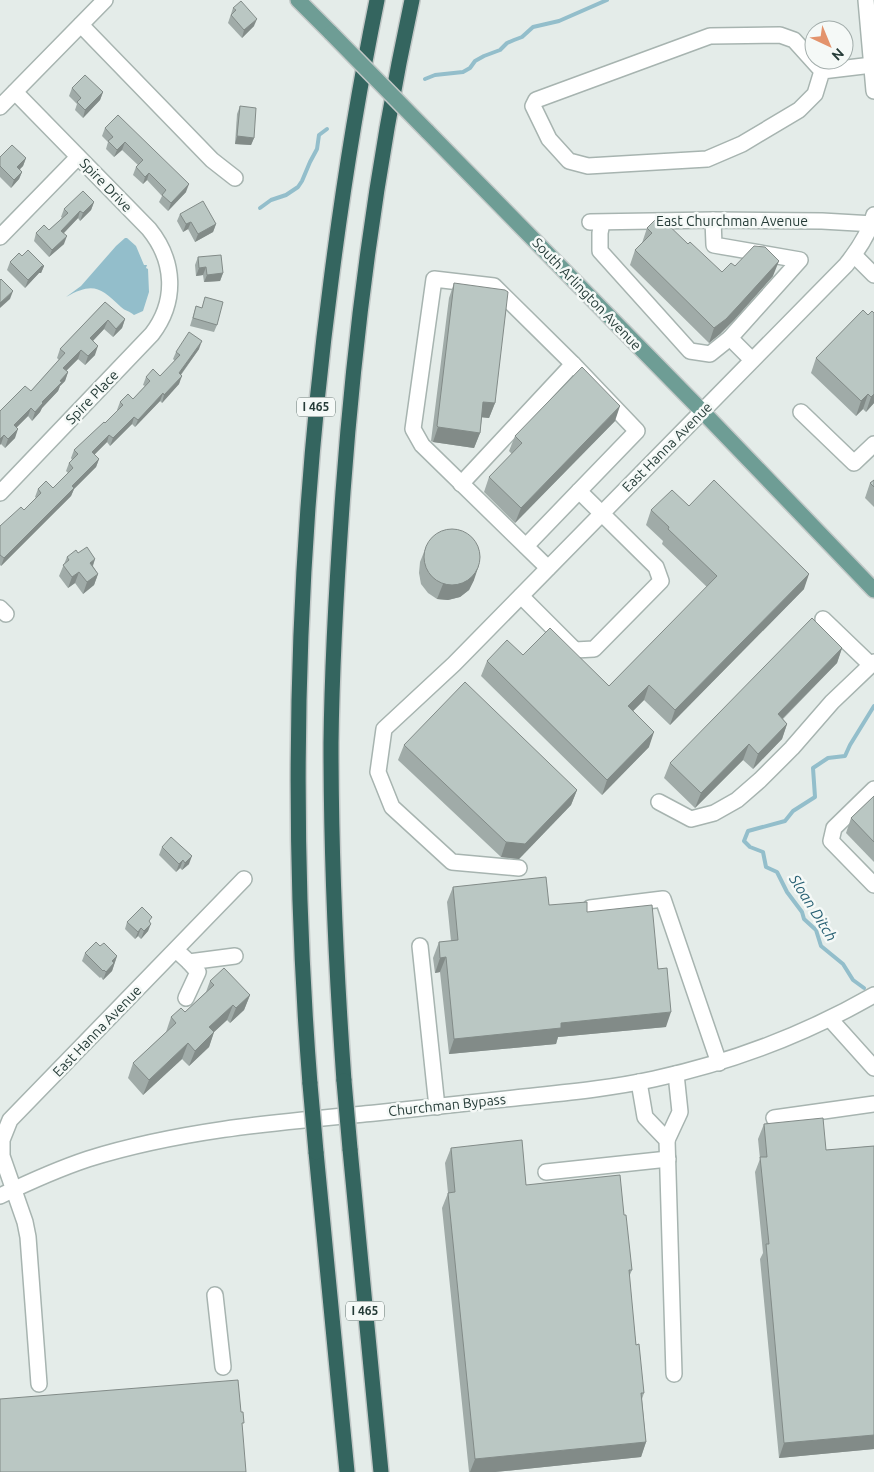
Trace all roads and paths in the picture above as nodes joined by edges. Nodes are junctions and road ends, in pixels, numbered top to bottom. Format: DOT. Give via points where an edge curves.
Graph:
graph roads {
  1 [pos="105,0"];
  2 [pos="298,0"];
  3 [pos="377,0"];
  4 [pos="412,0"];
  5 [pos="869,7"];
  6 [pos="81,25"];
  7 [pos="872,58"];
  8 [pos="822,71"];
  9 [pos="874,91"];
  10 [pos="15,92"];
  11 [pos="0,107"];
  12 [pos="78,156"];
  13 [pos="235,178"];
  14 [pos="713,220"];
  15 [pos="873,221"];
  16 [pos="0,237"];
  17 [pos="854,255"];
  18 [pos="874,275"];
  19 [pos="170,292"];
  20 [pos="730,338"];
  21 [pos="752,360"];
  22 [pos="573,364"];
  23 [pos="702,412"];
  24 [pos="801,412"];
  25 [pos="874,444"];
  26 [pos="462,484"];
  27 [pos="579,491"];
  28 [pos="0,492"];
  29 [pos="602,513"];
  30 [pos="526,546"];
  31 [pos="548,568"];
  32 [pos="874,590"];
  33 [pos="521,596"];
  34 [pos="823,619"];
  35 [pos="872,664"];
  36 [pos="874,789"];
  37 [pos="659,802"];
  38 [pos="519,868"];
  39 [pos="244,879"];
  40 [pos="874,884"];
  41 [pos="590,908"];
  42 [pos="420,946"];
  43 [pos="176,950"];
  44 [pos="234,956"];
  45 [pos="188,962"];
  46 [pos="874,995"];
  47 [pos="186,998"];
  48 [pos="830,1019"];
  49 [pos="719,1063"];
  50 [pos="874,1068"];
  51 [pos="676,1074"];
  52 [pos="640,1082"];
  53 [pos="874,1104"];
  54 [pos="438,1106"];
  55 [pos="774,1118"];
  56 [pos="667,1140"];
  57 [pos="668,1160"];
  58 [pos="546,1172"];
  59 [pos="7,1193"];
  60 [pos="215,1296"];
  61 [pos="222,1368"];
  62 [pos="674,1374"];
  63 [pos="39,1384"];
  64 [pos="347,1472"];
  65 [pos="381,1472"];
  1 -- 6 [label="street"];
  2 -- 23 [label="main road, South Arlington Avenue, bridge"];
  3 -- 64 [label="highway, I 465, bridge" via="350,145 318,384 306,525 299,672 301,935 310,1084"];
  4 -- 65 [label="highway, I 465, bridge" via="390,110 359,318 337,572 332,681 335,937 344,1082"];
  5 -- 7 [label="street"];
  6 -- 10 [label="street"];
  6 -- 13 [label="street" via="212,160"];
  7 -- 8 [label="street"];
  7 -- 9 [label="street"];
  8 -- 8 [label="street" via="794,40 780,35 710,36 536,100 533,106 548,140 569,161 588,166 706,159 742,144 799,110 815,94"];
  10 -- 11 [label="street"];
  10 -- 12 [label="street, Spire Drive"];
  12 -- 16 [label="street"];
  12 -- 19 [label="street, Spire Drive" via="157,240 168,262"];
  14 -- 15 [label="street, East Churchman Avenue"];
  14 -- 20 [label="street" via="714,246 800,260"];
  14 -- 20 [label="street, East Churchman Avenue" via="596,223 600,233 600,251 690,351 710,354"];
  15 -- 17 [label="street, East Hanna Avenue"];
  17 -- 18 [label="street"];
  17 -- 21 [label="street, East Hanna Avenue"];
  19 -- 28 [label="street, Spire Place" via="163,316 152,334"];
  20 -- 21 [label="street"];
  21 -- 23 [label="street, East Hanna Avenue"];
  22 -- 26 [label="street"];
  22 -- 26 [label="street" via="494,286 434,279 413,429 422,445"];
  22 -- 27 [label="street" via="637,431"];
  23 -- 29 [label="street, East Hanna Avenue"];
  23 -- 32 [label="main road, South Arlington Avenue"];
  24 -- 25 [label="street" via="854,463"];
  26 -- 30 [label="street"];
  27 -- 29 [label="street"];
  27 -- 30 [label="street"];
  29 -- 31 [label="street, East Hanna Avenue"];
  29 -- 33 [label="street" via="656,566 661,581 594,649 575,650"];
  30 -- 31 [label="street"];
  31 -- 33 [label="street, East Hanna Avenue"];
  33 -- 38 [label="street, East Hanna Avenue" via="384,729 378,772 392,807 452,862"];
  34 -- 35 [label="street"];
  35 -- 37 [label="street" via="832,702 767,774 737,800 691,819"];
  36 -- 40 [label="street" via="834,828 831,841"];
  39 -- 43 [label="street, East Hanna Avenue"];
  41 -- 49 [label="street" via="664,899"];
  42 -- 54 [label="street"];
  43 -- 45 [label="street"];
  43 -- 59 [label="street, East Hanna Avenue" via="10,1120 2,1145"];
  44 -- 45 [label="street"];
  45 -- 47 [label="street" via="198,972"];
  46 -- 48 [label="street, Churchman Bypass"];
  48 -- 49 [label="street, Churchman Bypass"];
  48 -- 50 [label="street"];
  49 -- 51 [label="street, Churchman Bypass"];
  51 -- 52 [label="street, Churchman Bypass"];
  51 -- 56 [label="street" via="680,1112"];
  52 -- 54 [label="street, Churchman Bypass"];
  52 -- 56 [label="street" via="645,1117"];
  53 -- 55 [label="street"];
  54 -- 59 [label="street, Churchman Bypass" via="275,1122 184,1135 87,1160"];
  56 -- 57 [label="street"];
  57 -- 58 [label="street"];
  57 -- 62 [label="street"];
  59 -- 63 [label="street, East Hanna Avenue" via="24,1222 28,1236"];
  60 -- 61 [label="street"];
}
